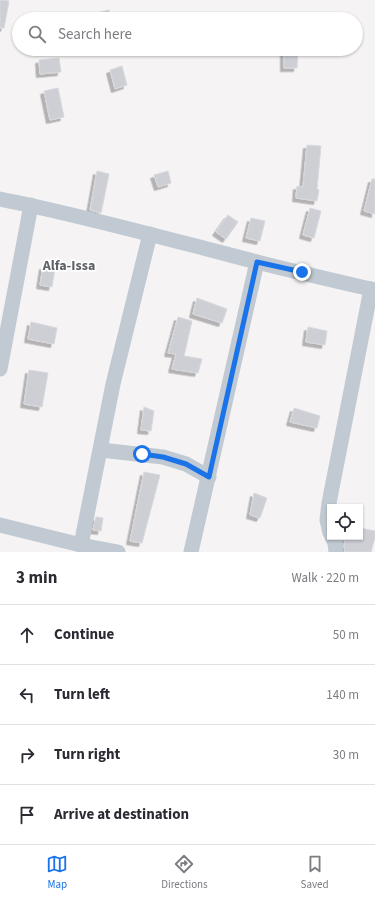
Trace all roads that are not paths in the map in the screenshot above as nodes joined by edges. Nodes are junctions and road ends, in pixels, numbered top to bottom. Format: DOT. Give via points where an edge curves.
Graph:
graph roads {
  1 [pos="0,199"];
  2 [pos="31,205"];
  3 [pos="150,234"];
  4 [pos="257,262"];
  5 [pos="373,289"];
  6 [pos="0,369"];
  7 [pos="100,450"];
  8 [pos="209,477"];
  9 [pos="329,504"];
  10 [pos="0,525"];
  11 [pos="333,540"];
  12 [pos="81,545"];
  13 [pos="118,552"];
  14 [pos="191,552"];
  15 [pos="336,552"];
  1 -- 2 [label="street"];
  2 -- 3 [label="street"];
  2 -- 6 [label="street"];
  3 -- 4 [label="street"];
  3 -- 7 [label="street" via="113,384"];
  4 -- 5 [label="street"];
  4 -- 8 [label="street"];
  5 -- 9 [label="street"];
  7 -- 8 [label="street" via="163,457 186,464"];
  7 -- 12 [label="street"];
  8 -- 14 [label="street"];
  10 -- 12 [label="street"];
  11 -- 15 [label="street"];
  12 -- 13 [label="street"];
}
